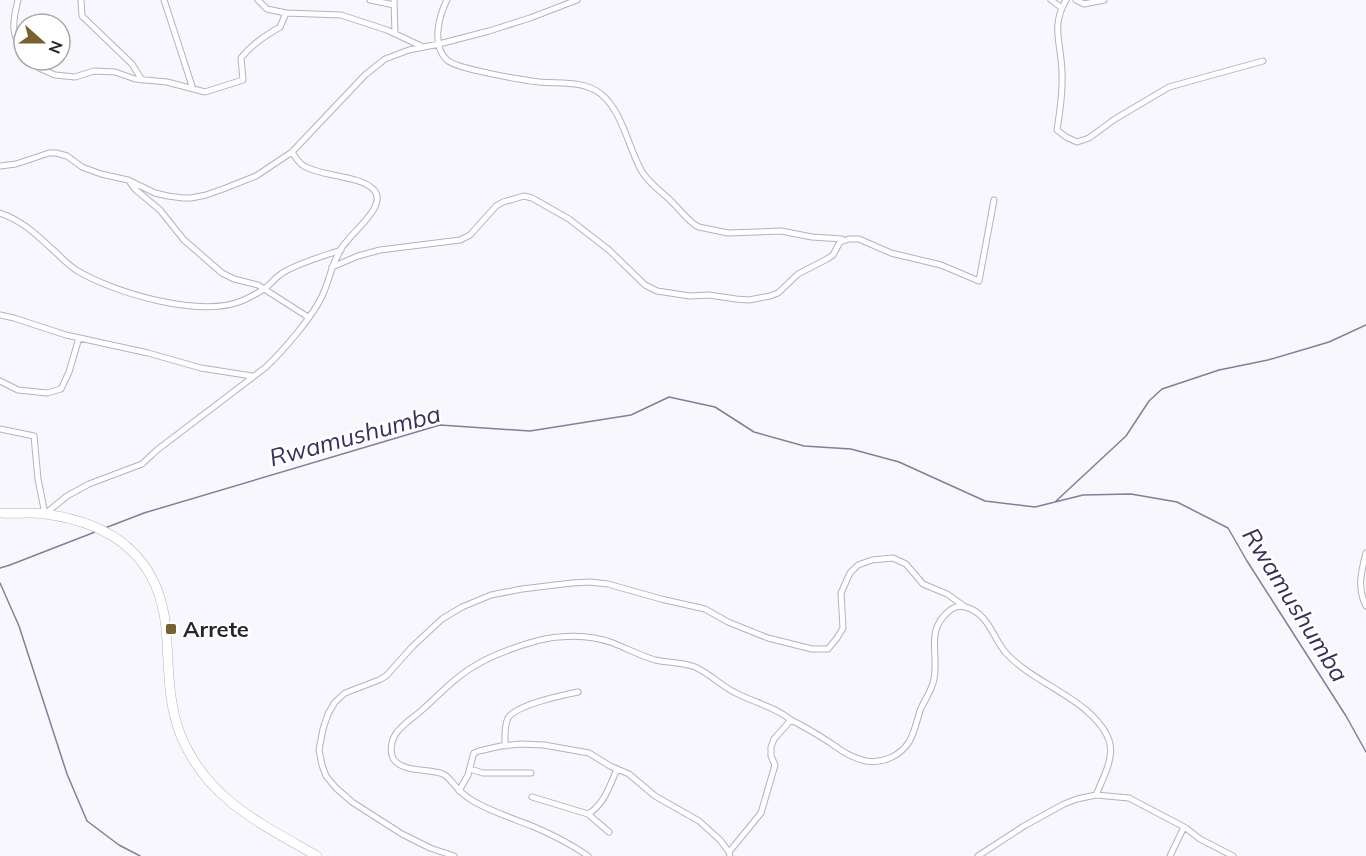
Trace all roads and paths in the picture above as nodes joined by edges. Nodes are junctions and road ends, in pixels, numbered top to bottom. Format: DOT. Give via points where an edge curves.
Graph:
graph roads {
  1 [pos="81,0"];
  2 [pos="164,0"];
  3 [pos="258,0"];
  4 [pos="370,0"];
  5 [pos="447,0"];
  6 [pos="577,0"];
  7 [pos="1051,0"];
  8 [pos="1066,0"];
  9 [pos="1076,0"];
  10 [pos="1104,0"];
  11 [pos="394,2"];
  12 [pos="1062,8"];
  13 [pos="286,13"];
  14 [pos="395,34"];
  15 [pos="439,44"];
  16 [pos="422,47"];
  17 [pos="1263,61"];
  18 [pos="48,72"];
  19 [pos="142,80"];
  20 [pos="193,89"];
  21 [pos="291,152"];
  22 [pos="0,165"];
  23 [pos="128,180"];
  24 [pos="994,200"];
  25 [pos="0,213"];
  26 [pos="844,240"];
  27 [pos="340,250"];
  28 [pos="332,267"];
  29 [pos="264,289"];
  30 [pos="0,315"];
  31 [pos="308,317"];
  32 [pos="79,338"];
  33 [pos="252,376"];
  34 [pos="0,381"];
  35 [pos="0,429"];
  36 [pos="0,513"];
  37 [pos="45,514"];
  38 [pos="1366,553"];
  39 [pos="964,606"];
  40 [pos="1366,606"];
  41 [pos="578,692"];
  42 [pos="791,720"];
  43 [pos="505,746"];
  44 [pos="617,769"];
  45 [pos="470,770"];
  46 [pos="531,773"];
  47 [pos="459,790"];
  48 [pos="1096,795"];
  49 [pos="532,797"];
  50 [pos="588,814"];
  51 [pos="1184,827"];
  52 [pos="609,832"];
  53 [pos="730,854"];
  54 [pos="317,856"];
  55 [pos="454,856"];
  56 [pos="588,856"];
  57 [pos="978,856"];
  58 [pos="1170,856"];
  59 [pos="1233,856"];
  1 -- 19 [label="street" via="82,16 132,64"];
  2 -- 20 [label="street"];
  3 -- 13 [label="street" via="267,9"];
  4 -- 11 [label="street"];
  5 -- 15 [label="street" via="437,27"];
  6 -- 15 [label="street" via="484,33"];
  7 -- 12 [label="street"];
  8 -- 12 [label="street"];
  9 -- 10 [label="street"];
  11 -- 14 [label="street"];
  12 -- 17 [label="street" via="1057,26 1063,78 1057,130 1077,142 1169,87"];
  13 -- 14 [label="street" via="341,15"];
  13 -- 20 [label="street" via="280,27 250,46 241,57 243,80 205,92"];
  14 -- 16 [label="street"];
  15 -- 16 [label="street"];
  15 -- 26 [label="street" via="447,60 456,65 540,82 584,85 599,92 618,117 642,172 699,227 728,233 781,231"];
  16 -- 21 [label="street" via="385,59 365,75"];
  18 -- 19 [label="street" via="75,77 94,71 115,72"];
  19 -- 20 [label="street"];
  21 -- 23 [label="street" via="255,176 190,198 155,193"];
  21 -- 27 [label="street" via="312,170 360,182 374,190 372,213"];
  22 -- 23 [label="street" via="56,153 82,167"];
  23 -- 29 [label="street" via="184,240 222,273"];
  24 -- 26 [label="street" via="979,281 859,239"];
  25 -- 29 [label="street" via="24,224 73,268 126,292 184,306 226,306"];
  26 -- 28 [label="street" via="827,260 798,274 770,296 749,300 690,296 645,285 588,232 524,196 496,206 470,235 460,240 380,250"];
  27 -- 28 [label="street"];
  27 -- 29 [label="street" via="282,273"];
  28 -- 31 [label="street" via="323,295"];
  29 -- 31 [label="street"];
  30 -- 32 [label="street"];
  31 -- 33 [label="street" via="278,356"];
  32 -- 33 [label="street" via="201,368"];
  32 -- 34 [label="street" via="62,389 47,393 18,390"];
  33 -- 37 [label="street" via="142,464 89,484"];
  35 -- 37 [label="street" via="34,436"];
  36 -- 37 [label="highway"];
  37 -- 54 [label="highway" via="98,528 134,552 161,601 174,711 190,754 214,787 236,808"];
  38 -- 40 [label="street" via="1360,582"];
  39 -- 42 [label="street" via="952,608 937,626 931,690 910,741 897,754 879,761 853,758"];
  39 -- 48 [label="street" via="988,623 997,641 1016,662 1087,710 1101,725 1110,741 1112,756"];
  39 -- 55 [label="street" via="923,584 906,564 893,558 858,565 849,573 841,593 843,628 828,649 768,638 705,609 609,584 572,583 522,589 491,595 462,607 442,619 386,676 345,693 335,702 327,714 319,750 326,776 352,802 402,834"];
  41 -- 43 [label="street" via="511,715"];
  42 -- 47 [label="street" via="686,664 662,662 594,638 546,639 477,664 395,735 395,761 446,776"];
  42 -- 53 [label="street" via="771,747 775,765 760,813"];
  43 -- 44 [label="street" via="544,745 582,751"];
  43 -- 45 [label="street" via="474,753"];
  44 -- 50 [label="street" via="601,802"];
  44 -- 53 [label="street" via="699,821"];
  45 -- 46 [label="street"];
  45 -- 47 [label="street"];
  47 -- 56 [label="street" via="490,810 534,827"];
  48 -- 51 [label="street" via="1129,798"];
  48 -- 57 [label="street" via="1064,804"];
  49 -- 50 [label="street"];
  50 -- 52 [label="street"];
  51 -- 58 [label="street"];
  51 -- 59 [label="street"];
}
